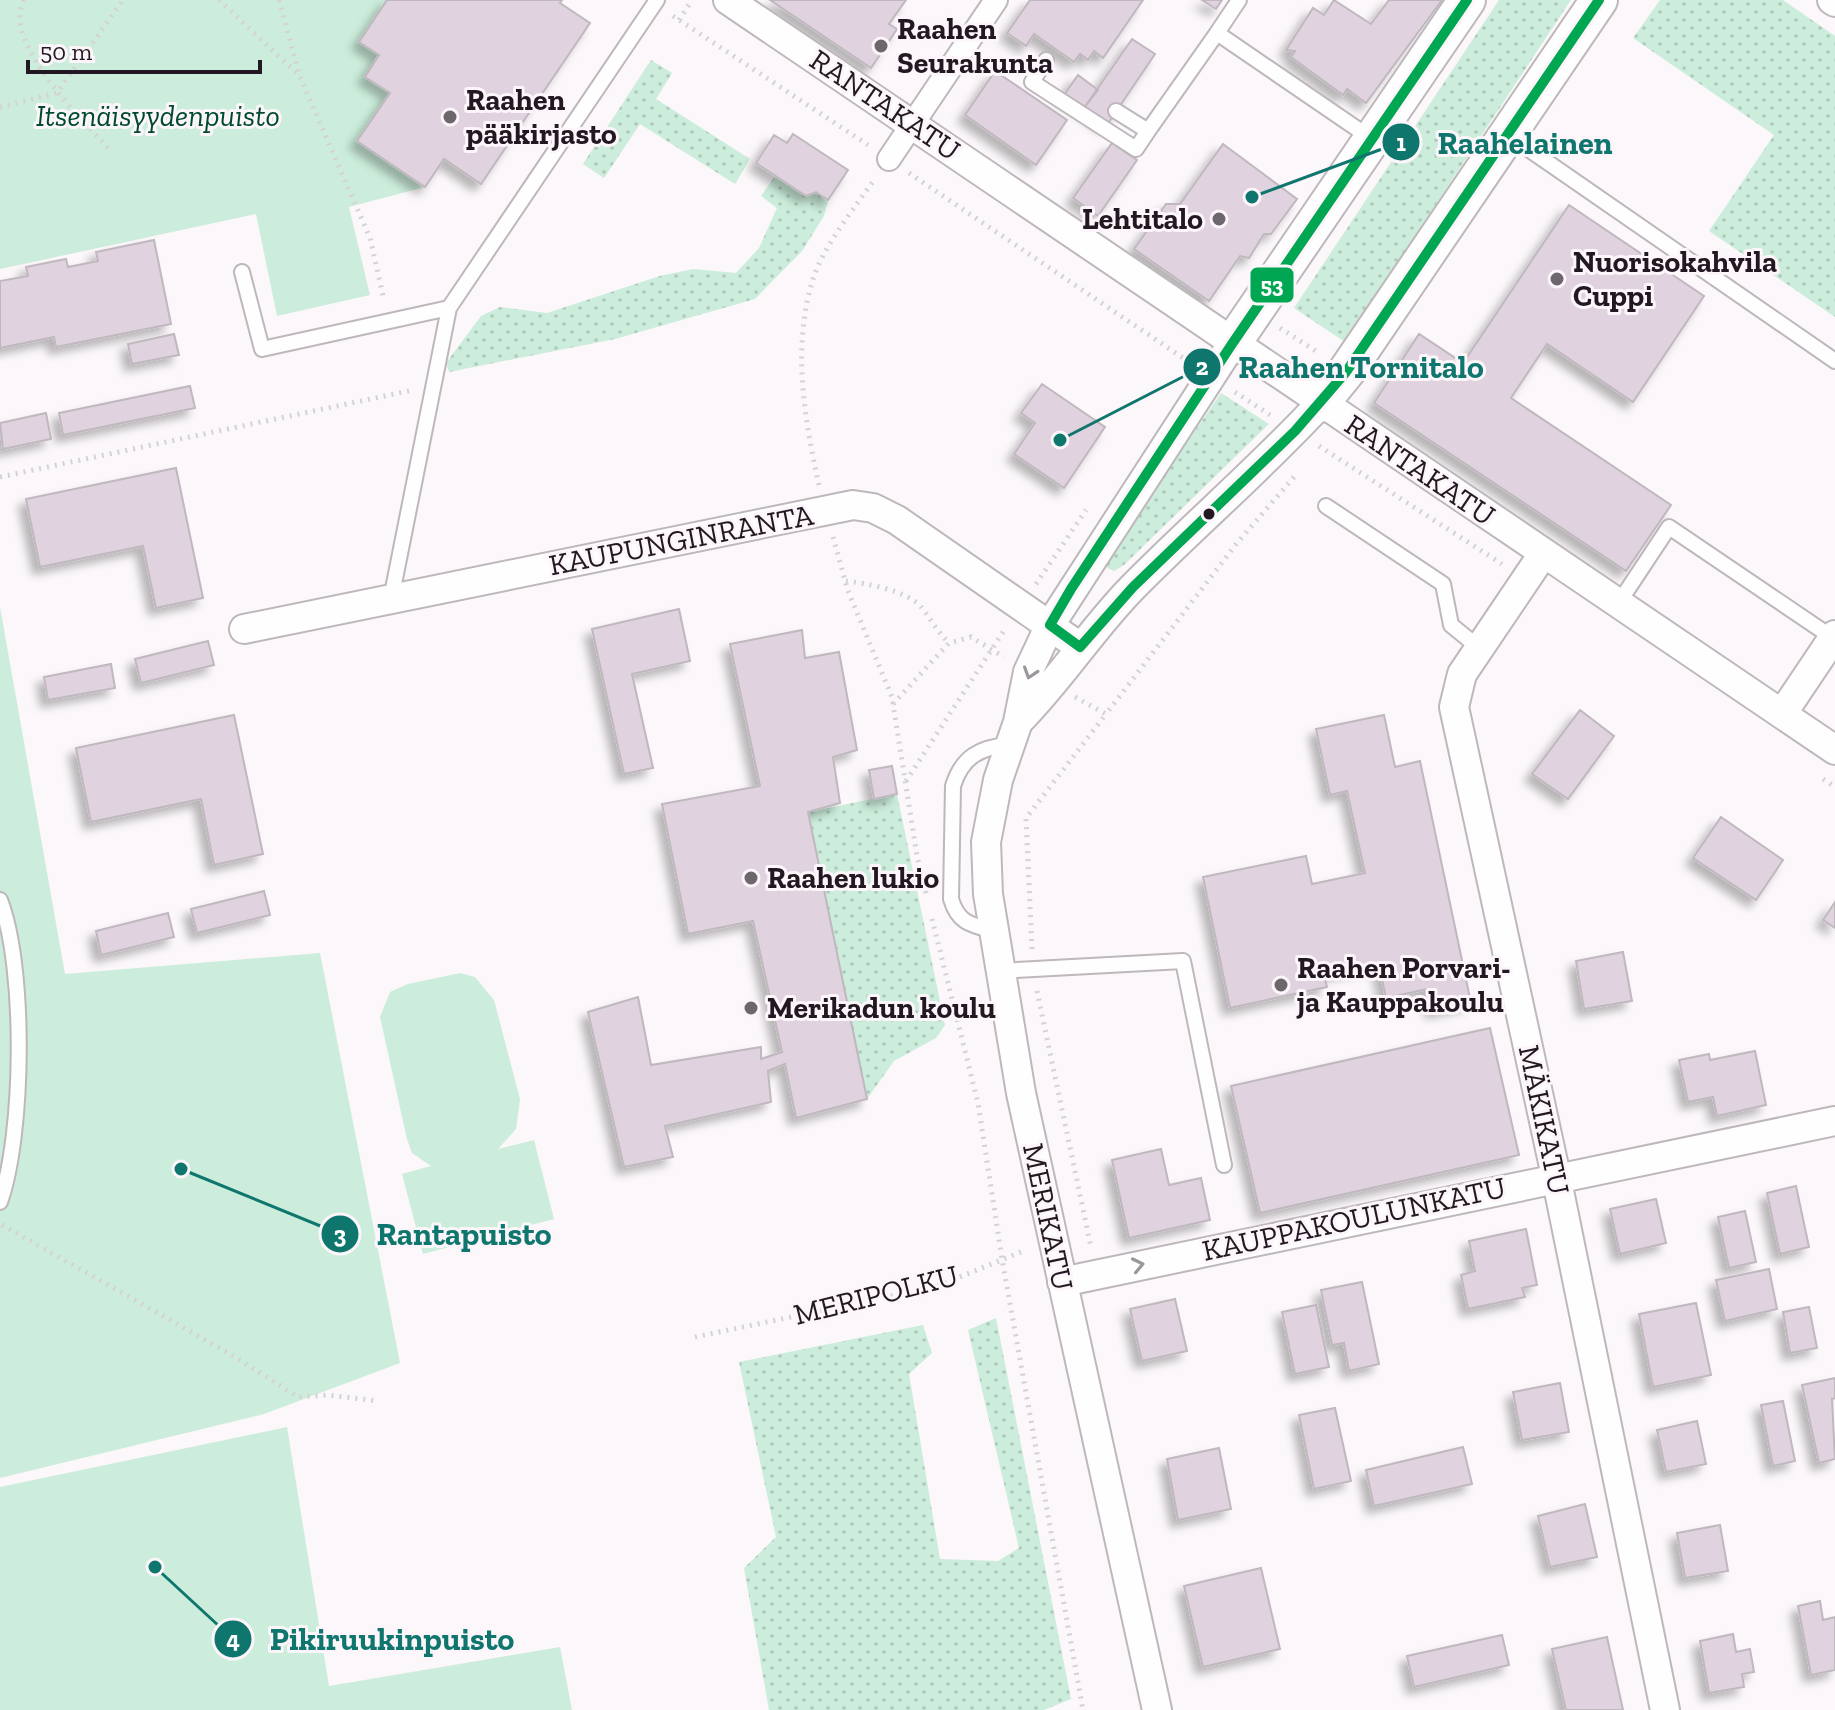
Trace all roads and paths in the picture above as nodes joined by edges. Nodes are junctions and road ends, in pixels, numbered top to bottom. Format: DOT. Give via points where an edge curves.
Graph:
graph roads {
  1 [pos="24,0"];
  2 [pos="123,0"];
  3 [pos="219,0"];
  4 [pos="279,0"];
  5 [pos="692,0"];
  6 [pos="728,0"];
  7 [pos="996,0"];
  8 [pos="1239,0"];
  9 [pos="1467,0"];
  10 [pos="1599,0"];
  11 [pos="656,2"];
  12 [pos="679,20"];
  13 [pos="1217,33"];
  14 [pos="1046,60"];
  15 [pos="300,77"];
  16 [pos="57,93"];
  17 [pos="0,107"];
  18 [pos="1116,111"];
  19 [pos="913,124"];
  20 [pos="1148,131"];
  21 [pos="1508,135"];
  22 [pos="1372,139"];
  23 [pos="110,150"];
  24 [pos="889,159"];
  25 [pos="242,272"];
  26 [pos="449,308"];
  27 [pos="1255,311"];
  28 [pos="388,321"];
  29 [pos="1232,344"];
  30 [pos="1187,361"];
  31 [pos="1835,361"];
  32 [pos="1346,372"];
  33 [pos="1178,373"];
  34 [pos="433,386"];
  35 [pos="1320,404"];
  36 [pos="1320,447"];
  37 [pos="1309,459"];
  38 [pos="1299,471"];
  39 [pos="0,477"];
  40 [pos="1091,502"];
  41 [pos="1326,506"];
  42 [pos="821,533"];
  43 [pos="844,533"];
  44 [pos="1543,554"];
  45 [pos="845,581"];
  46 [pos="391,599"];
  47 [pos="1618,604"];
  48 [pos="1013,617"];
  49 [pos="993,619"];
  50 [pos="1050,625"];
  51 [pos="244,629"];
  52 [pos="1834,637"];
  53 [pos="949,643"];
  54 [pos="1080,647"];
  55 [pos="1478,647"];
  56 [pos="992,650"];
  57 [pos="1028,672"];
  58 [pos="1054,686"];
  59 [pos="893,704"];
  60 [pos="1782,714"];
  61 [pos="1014,734"];
  62 [pos="1835,750"];
  63 [pos="905,782"];
  64 [pos="0,900"];
  65 [pos="994,931"];
  66 [pos="999,971"];
  67 [pos="1835,1121"];
  68 [pos="1224,1165"];
  69 [pos="1556,1176"];
  70 [pos="0,1202"];
  71 [pos="0,1223"];
  72 [pos="1053,1241"];
  73 [pos="1062,1282"];
  74 [pos="695,1337"];
  75 [pos="378,1401"];
  76 [pos="1157,1710"];
  77 [pos="1665,1710"];
  1 -- 16 [label="path" via="20,28"];
  2 -- 16 [label="path"];
  3 -- 15 [label="path"];
  4 -- 15 [label="path"];
  5 -- 12 [label="path"];
  6 -- 19 [label="street, RANTAKATU"];
  7 -- 19 [label="street"];
  8 -- 13 [label="lane"];
  9 -- 22 [label="street"];
  10 -- 21 [label="street"];
  11 -- 12 [label="path"];
  11 -- 26 [label="lane"];
  12 -- 24 [label="path"];
  13 -- 20 [label="lane"];
  13 -- 22 [label="lane"];
  14 -- 20 [label="lane" via="1032,82 1136,149"];
  15 -- 28 [label="path" via="370,238"];
  16 -- 17 [label="path"];
  16 -- 23 [label="path"];
  18 -- 20 [label="lane"];
  19 -- 24 [label="street"];
  19 -- 29 [label="street, RANTAKATU"];
  21 -- 31 [label="lane"];
  21 -- 32 [label="street"];
  22 -- 27 [label="street"];
  25 -- 28 [label="lane" via="262,349"];
  26 -- 28 [label="lane"];
  26 -- 34 [label="lane"];
  27 -- 29 [label="street"];
  27 -- 32 [label="path"];
  29 -- 35 [label="street, RANTAKATU"];
  29 -- 50 [label="street, MERIKATU"];
  30 -- 33 [label="path"];
  32 -- 35 [label="street"];
  34 -- 39 [label="path"];
  34 -- 46 [label="lane"];
  35 -- 44 [label="street, RANTAKATU"];
  35 -- 54 [label="street" via="1133,587"];
  36 -- 37 [label="path"];
  38 -- 58 [label="path" via="1106,714"];
  40 -- 48 [label="path"];
  41 -- 55 [label="lane" via="1443,584 1451,625"];
  42 -- 43 [label="path"];
  44 -- 47 [label="street, RANTAKATU"];
  44 -- 55 [label="street, MÄKIKATU"];
  45 -- 53 [label="path" via="872,584 915,602"];
  46 -- 48 [label="street, KAUPUNGINRANTA" via="853,505 897,520"];
  46 -- 51 [label="street, KAUPUNGINRANTA"];
  47 -- 52 [label="lane" via="1669,527"];
  47 -- 60 [label="street, RANTAKATU"];
  48 -- 49 [label="path"];
  48 -- 50 [label="street, KAUPUNGINRANTA"];
  48 -- 56 [label="path"];
  50 -- 54 [label="street, KAUPUNGINRANTA"];
  50 -- 57 [label="street, MERIKATU"];
  52 -- 60 [label="street"];
  53 -- 56 [label="path" via="971,637"];
  53 -- 59 [label="path"];
  54 -- 58 [label="street"];
  55 -- 69 [label="street, MÄKIKATU" via="1462,674 1454,707"];
  56 -- 57 [label="path"];
  56 -- 63 [label="path"];
  57 -- 61 [label="street, MERIKATU, one-way"];
  58 -- 61 [label="street"];
  60 -- 62 [label="street, RANTAKATU"];
  61 -- 65 [label="street, MERIKATU" via="986,842"];
  61 -- 65 [label="lane" via="971,755 958,769 953,786 951,899 965,923"];
  64 -- 70 [label="lane" via="11,928 19,1038 8,1179"];
  65 -- 66 [label="street, MERIKATU"];
  66 -- 68 [label="lane" via="1183,961"];
  66 -- 72 [label="street, MERIKATU"];
  67 -- 69 [label="street, KAUPPAKOULUNKATU"];
  73 -- 69 [label="street, KAUPPAKOULUNKATU, one-way"];
  69 -- 77 [label="street, MÄKIKATU"];
  71 -- 75 [label="path" via="298,1397"];
  72 -- 73 [label="street, MERIKATU"];
  72 -- 74 [label="path, MERIPOLKU" via="935,1287"];
  73 -- 76 [label="street, MERIKATU"];
}
